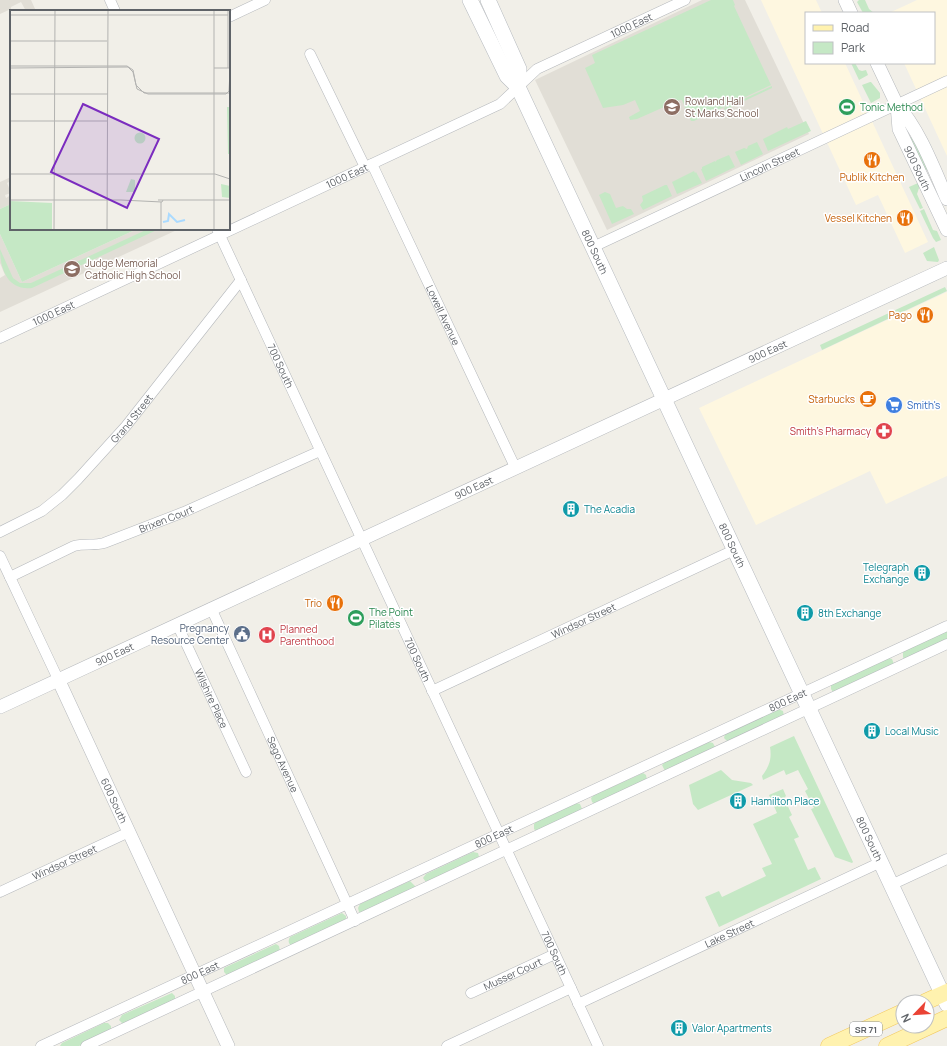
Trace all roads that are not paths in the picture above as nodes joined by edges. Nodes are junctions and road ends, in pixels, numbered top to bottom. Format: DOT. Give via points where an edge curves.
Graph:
graph roads {
  1 [pos="110,0"];
  2 [pos="265,0"];
  3 [pos="470,0"];
  4 [pos="488,0"];
  5 [pos="685,0"];
  6 [pos="845,0"];
  7 [pos="115,10"];
  8 [pos="851,12"];
  9 [pos="230,17"];
  10 [pos="310,54"];
  11 [pos="877,64"];
  12 [pos="947,81"];
  13 [pos="518,87"];
  14 [pos="897,105"];
  15 [pos="368,165"];
  16 [pos="947,199"];
  17 [pos="230,227"];
  18 [pos="947,230"];
  19 [pos="218,232"];
  20 [pos="593,247"];
  21 [pos="947,268"];
  22 [pos="241,280"];
  23 [pos="0,338"];
  24 [pos="664,398"];
  25 [pos="320,451"];
  26 [pos="515,467"];
  27 [pos="0,532"];
  28 [pos="361,538"];
  29 [pos="734,550"];
  30 [pos="0,556"];
  31 [pos="10,577"];
  32 [pos="211,608"];
  33 [pos="177,624"];
  34 [pos="947,626"];
  35 [pos="947,644"];
  36 [pos="893,651"];
  37 [pos="900,666"];
  38 [pos="58,680"];
  39 [pos="432,691"];
  40 [pos="802,694"];
  41 [pos="0,707"];
  42 [pos="809,709"];
  43 [pos="712,735"];
  44 [pos="719,751"];
  45 [pos="649,764"];
  46 [pos="246,772"];
  47 [pos="656,780"];
  48 [pos="582,796"];
  49 [pos="589,811"];
  50 [pos="129,832"];
  51 [pos="499,834"];
  52 [pos="506,850"];
  53 [pos="947,859"];
  54 [pos="881,862"];
  55 [pos="414,874"];
  56 [pos="891,885"];
  57 [pos="421,890"];
  58 [pos="0,892"];
  59 [pos="348,904"];
  60 [pos="355,920"];
  61 [pos="280,936"];
  62 [pos="288,952"];
  63 [pos="555,954"];
  64 [pos="195,975"];
  65 [pos="570,988"];
  66 [pos="202,992"];
  67 [pos="471,993"];
  68 [pos="945,997"];
  69 [pos="935,1000"];
  70 [pos="578,1004"];
  71 [pos="110,1015"];
  72 [pos="895,1016"];
  73 [pos="947,1018"];
  74 [pos="118,1031"];
  75 [pos="47,1045"];
  76 [pos="86,1046"];
  77 [pos="228,1046"];
  78 [pos="447,1046"];
  79 [pos="598,1046"];
  80 [pos="829,1046"];
  81 [pos="887,1046"];
  1 -- 7 [label="street"];
  2 -- 9 [label="street"];
  3 -- 13 [label="main road, 800 South" via="507,76"];
  4 -- 13 [label="main road, 800 South" via="519,69"];
  5 -- 13 [label="street, 1000 East" via="537,69"];
  6 -- 8 [label="street"];
  10 -- 15 [label="street, Lowell Avenue"];
  11 -- 14 [label="street, 900 South"];
  12 -- 14 [label="street, Lincoln Street"];
  13 -- 15 [label="street, 1000 East" via="500,104"];
  13 -- 20 [label="main road, 800 South"];
  14 -- 16 [label="street, 900 South" via="913,126"];
  14 -- 18 [label="street, 900 South" via="900,129"];
  14 -- 20 [label="street, Lincoln Street"];
  15 -- 17 [label="street, 1000 East"];
  15 -- 26 [label="street, Lowell Avenue"];
  19 -- 22 [label="street, 700 South"];
  19 -- 23 [label="street, 1000 East"];
  20 -- 24 [label="main road, 800 South"];
  21 -- 24 [label="street, 900 East"];
  22 -- 25 [label="street, 700 South"];
  22 -- 27 [label="street, Grand Street" via="126,426 78,479 42,512"];
  24 -- 26 [label="street, 900 East"];
  24 -- 29 [label="main road, 800 South"];
  25 -- 28 [label="street, 700 South"];
  25 -- 31 [label="street, Brixen Court" via="184,512 104,543 79,544"];
  26 -- 28 [label="street, 900 East"];
  28 -- 32 [label="street, 900 East"];
  28 -- 39 [label="street, 700 South"];
  29 -- 39 [label="street, Windsor Street"];
  29 -- 40 [label="main road, 800 South"];
  30 -- 31 [label="street, 600 South"];
  31 -- 38 [label="street, 600 South"];
  32 -- 33 [label="street, 900 East"];
  32 -- 59 [label="street, Sego Avenue"];
  33 -- 38 [label="street, 900 East"];
  33 -- 46 [label="street, Wilshire Place"];
  34 -- 36 [label="street, 800 East"];
  35 -- 37 [label="street, 800 East"];
  36 -- 37 [label="street"];
  36 -- 40 [label="street, 800 East"];
  37 -- 42 [label="street, 800 East"];
  38 -- 41 [label="street, 900 East"];
  38 -- 50 [label="street, 600 South"];
  39 -- 51 [label="street, 700 South"];
  40 -- 42 [label="main road, 800 South"];
  40 -- 43 [label="street, 800 East"];
  42 -- 44 [label="street, 800 East"];
  42 -- 54 [label="main road, 800 South"];
  43 -- 44 [label="street"];
  43 -- 45 [label="street, 800 East"];
  44 -- 47 [label="street, 800 East"];
  45 -- 47 [label="street"];
  45 -- 48 [label="street, 800 East"];
  47 -- 49 [label="street, 800 East"];
  48 -- 49 [label="street"];
  48 -- 51 [label="street, 800 East"];
  49 -- 52 [label="street, 800 East"];
  50 -- 58 [label="street, Windsor Street"];
  50 -- 64 [label="street, 600 South"];
  51 -- 52 [label="street, 700 South"];
  51 -- 55 [label="street, 800 East"];
  52 -- 57 [label="street, 800 East"];
  52 -- 63 [label="street, 700 South"];
  53 -- 56 [label="street"];
  54 -- 56 [label="main road, 800 South"];
  54 -- 70 [label="street, Lake Street"];
  55 -- 57 [label="street"];
  55 -- 59 [label="street, 800 East"];
  56 -- 68 [label="main road, 800 South"];
  57 -- 60 [label="street, 800 East"];
  59 -- 60 [label="street, Sego Avenue"];
  59 -- 61 [label="street, 800 East"];
  60 -- 62 [label="street, 800 East"];
  61 -- 62 [label="street"];
  61 -- 64 [label="street, 800 East"];
  62 -- 66 [label="street, 800 East"];
  63 -- 65 [label="street, 700 South"];
  63 -- 67 [label="street, Musser Court"];
  64 -- 66 [label="street, 600 South"];
  64 -- 71 [label="street, 800 East"];
  65 -- 70 [label="street, 700 South"];
  65 -- 78 [label="street"];
  66 -- 74 [label="street, 800 East"];
  66 -- 77 [label="street, 600 South"];
  68 -- 69 [label="main road"];
  70 -- 79 [label="street, 700 South"];
  71 -- 74 [label="street"];
  71 -- 75 [label="street, 800 East"];
  72 -- 80 [label="main road, SR 71"];
  73 -- 81 [label="main road, SR 71"];
  74 -- 76 [label="street, 800 East"];
}
